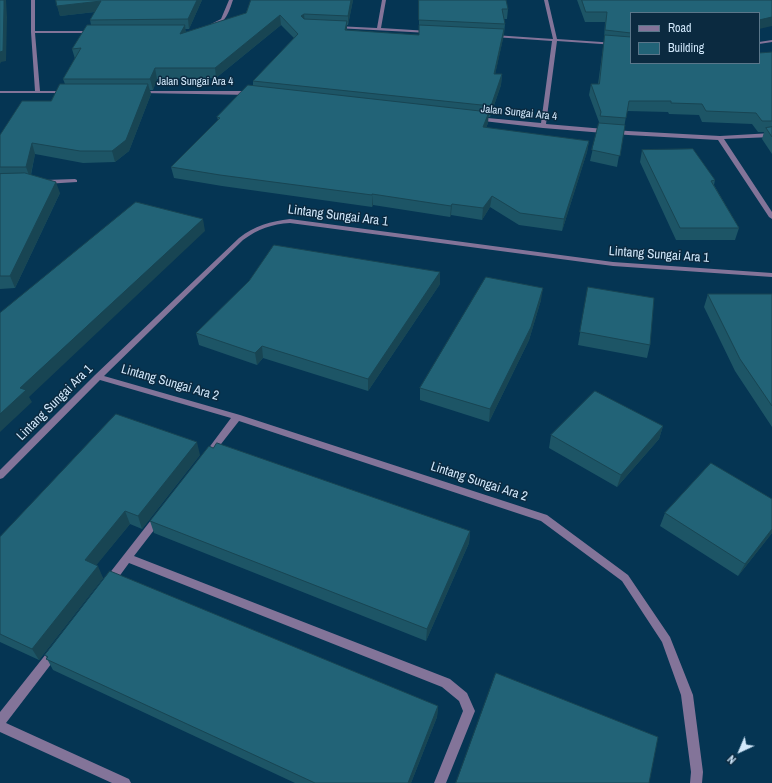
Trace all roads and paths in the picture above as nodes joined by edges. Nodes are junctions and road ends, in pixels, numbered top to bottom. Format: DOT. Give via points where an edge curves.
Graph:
graph roads {
  1 [pos="33,0"];
  2 [pos="231,0"];
  3 [pos="384,0"];
  4 [pos="546,0"];
  5 [pos="328,27"];
  6 [pos="205,28"];
  7 [pos="379,29"];
  8 [pos="33,32"];
  9 [pos="95,32"];
  10 [pos="435,32"];
  11 [pos="491,36"];
  12 [pos="555,39"];
  13 [pos="772,41"];
  14 [pos="760,43"];
  15 [pos="630,45"];
  16 [pos="0,92"];
  17 [pos="38,92"];
  18 [pos="70,92"];
  19 [pos="134,92"];
  20 [pos="261,94"];
  21 [pos="472,118"];
  22 [pos="543,126"];
  23 [pos="772,135"];
  24 [pos="720,138"];
  25 [pos="75,181"];
  26 [pos="38,182"];
  27 [pos="772,217"];
  28 [pos="772,275"];
  29 [pos="98,377"];
  30 [pos="237,417"];
  31 [pos="204,460"];
  32 [pos="0,476"];
  33 [pos="166,509"];
  34 [pos="128,558"];
  35 [pos="103,589"];
  36 [pos="59,646"];
  37 [pos="0,721"];
  38 [pos="0,726"];
  39 [pos="125,783"];
  40 [pos="440,783"];
  41 [pos="696,783"];
  1 -- 8 [label="street"];
  2 -- 6 [label="street" via="223,20"];
  3 -- 7 [label="street"];
  4 -- 12 [label="street"];
  5 -- 7 [label="street"];
  7 -- 10 [label="street"];
  8 -- 9 [label="street"];
  8 -- 17 [label="street"];
  11 -- 12 [label="street"];
  12 -- 15 [label="street"];
  12 -- 22 [label="street"];
  13 -- 14 [label="street"];
  16 -- 17 [label="street"];
  17 -- 18 [label="street"];
  19 -- 20 [label="street, Jalan Sungai Ara 4"];
  21 -- 22 [label="street, Jalan Sungai Ara 4"];
  22 -- 24 [label="street, Jalan Sungai Ara 4"];
  23 -- 24 [label="street, Jalan Sungai Ara 4"];
  24 -- 27 [label="street"];
  25 -- 26 [label="street"];
  28 -- 29 [label="street, Lintang Sungai Ara 1" via="613,264 290,220 276,221 250,231"];
  29 -- 30 [label="street, Lintang Sungai Ara 2"];
  29 -- 32 [label="street, Lintang Sungai Ara 1"];
  30 -- 31 [label="street"];
  30 -- 41 [label="street, Lintang Sungai Ara 2" via="544,518 626,578 666,640 687,695 697,772"];
  33 -- 34 [label="street"];
  34 -- 35 [label="street"];
  34 -- 40 [label="street" via="446,684 463,697 469,711"];
  36 -- 37 [label="street"];
  38 -- 39 [label="street"];
}
